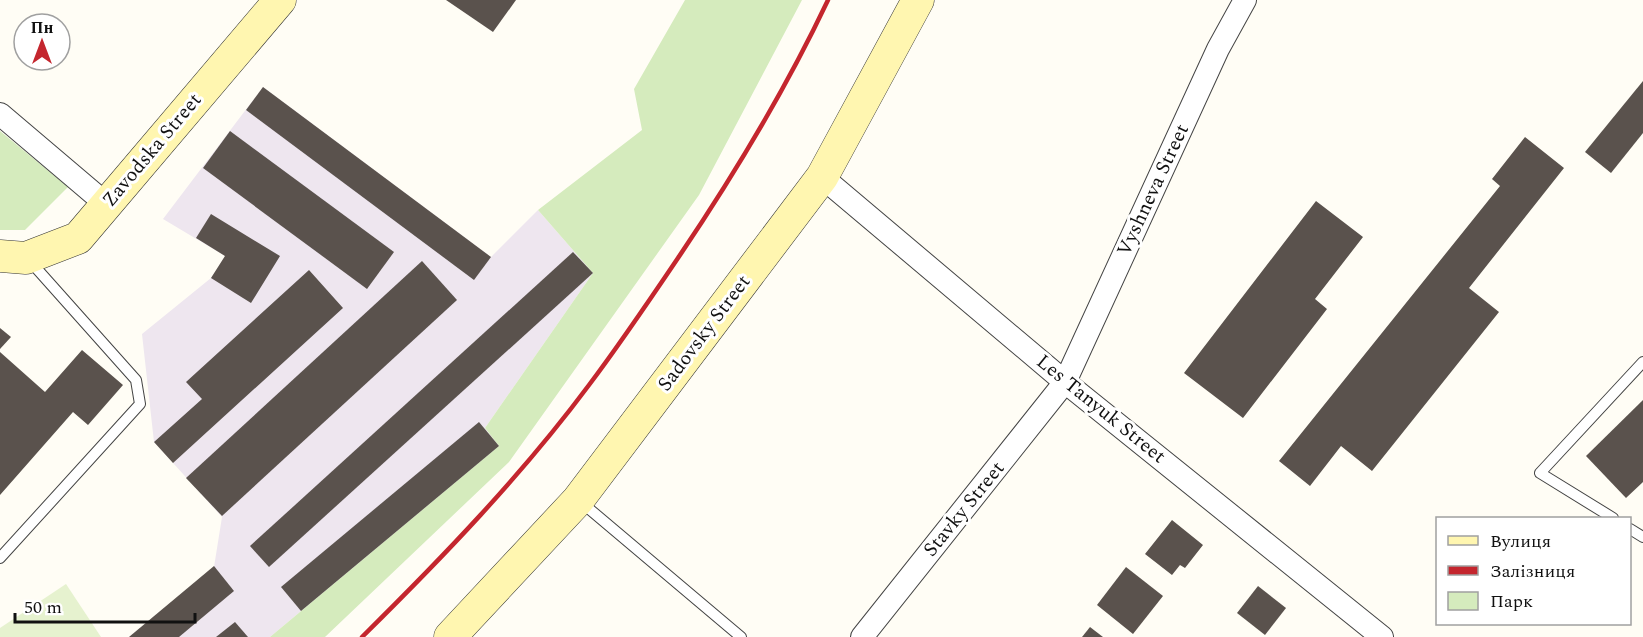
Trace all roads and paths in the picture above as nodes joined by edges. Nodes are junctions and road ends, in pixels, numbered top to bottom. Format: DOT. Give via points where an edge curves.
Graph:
graph roads {
  1 [pos="918,0"];
  2 [pos="1245,0"];
  3 [pos="267,4"];
  4 [pos="0,114"];
  5 [pos="822,177"];
  6 [pos="106,204"];
  7 [pos="13,257"];
  8 [pos="1643,362"];
  9 [pos="1065,382"];
  10 [pos="578,500"];
  11 [pos="1610,517"];
  12 [pos="0,558"];
  13 [pos="450,637"];
  14 [pos="741,637"];
  15 [pos="862,637"];
  16 [pos="1382,637"];
  1 -- 5 [label="street, Sadovsky Street"];
  2 -- 9 [label="street, Vyshneva Street" via="1218,49"];
  3 -- 6 [label="street, Zavodska Street"];
  4 -- 6 [label="street"];
  5 -- 9 [label="street, Les Tanyuk Street"];
  5 -- 10 [label="street, Sadovsky Street"];
  6 -- 7 [label="street, Zavodska Street" via="78,238"];
  7 -- 12 [label="lane" via="136,380 140,404"];
  8 -- 11 [label="lane" via="1540,473"];
  9 -- 15 [label="street, Stavky Street"];
  9 -- 16 [label="street, Les Tanyuk Street"];
  10 -- 13 [label="street, Sadovsky Street"];
  10 -- 14 [label="lane"];
}
